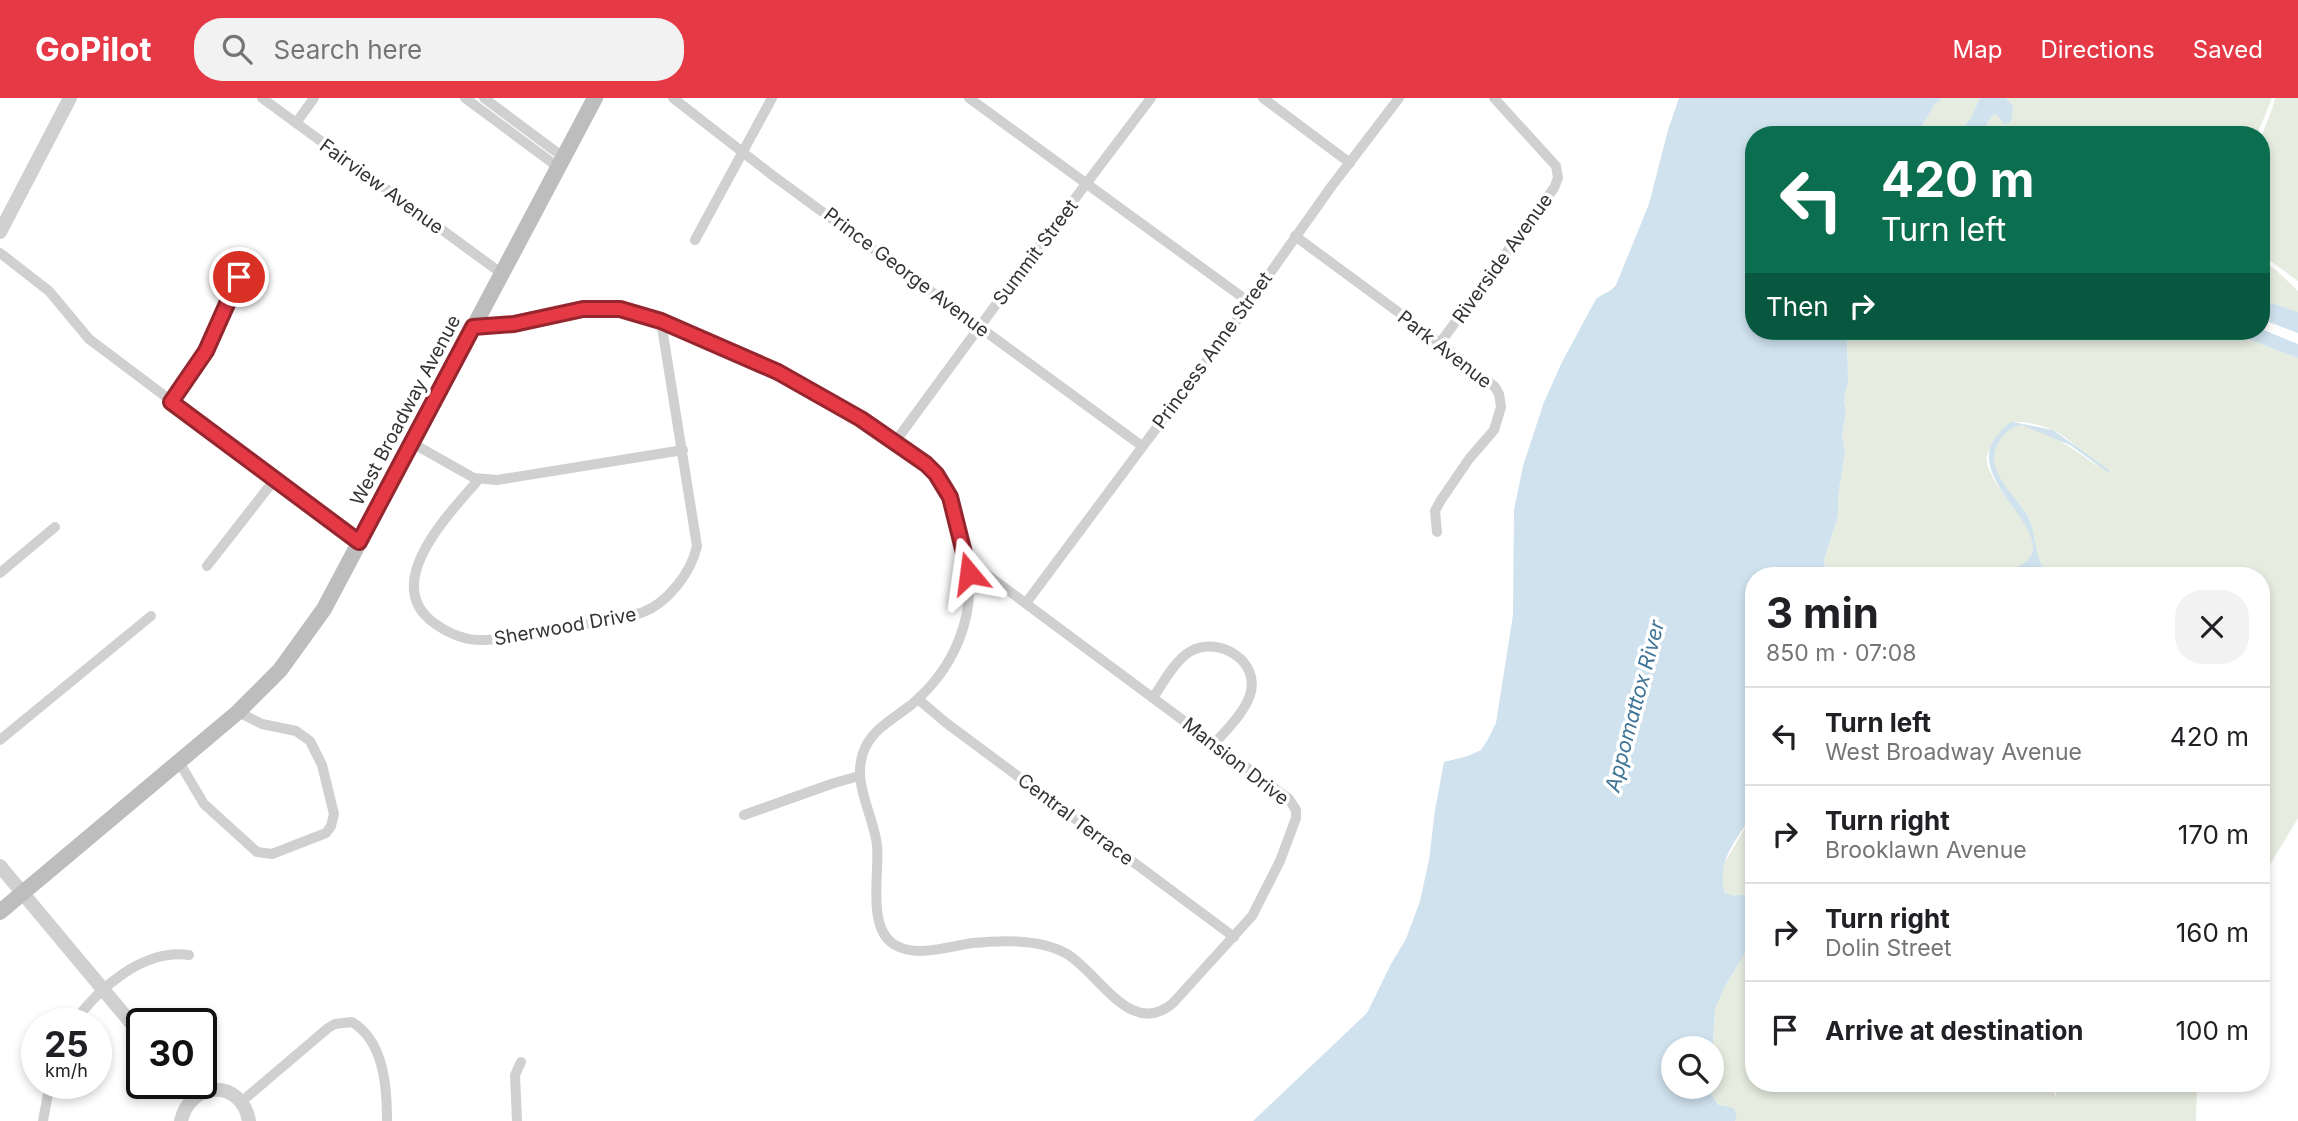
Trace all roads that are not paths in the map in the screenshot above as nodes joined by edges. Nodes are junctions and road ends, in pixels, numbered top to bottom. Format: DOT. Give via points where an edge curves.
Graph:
graph roads {
  1 [pos="262,98"];
  2 [pos="314,98"];
  3 [pos="465,98"];
  4 [pos="484,98"];
  5 [pos="595,98"];
  6 [pos="673,98"];
  7 [pos="772,98"];
  8 [pos="969,98"];
  9 [pos="1151,98"];
  10 [pos="1263,98"];
  11 [pos="1399,98"];
  12 [pos="1494,98"];
  13 [pos="67,99"];
  14 [pos="296,123"];
  15 [pos="743,152"];
  16 [pos="561,162"];
  17 [pos="1350,163"];
  18 [pos="1086,184"];
  19 [pos="0,232"];
  20 [pos="1295,236"];
  21 [pos="695,240"];
  22 [pos="0,253"];
  23 [pos="501,273"];
  24 [pos="239,277"];
  25 [pos="1249,302"];
  26 [pos="661,321"];
  27 [pos="980,326"];
  28 [pos="473,327"];
  29 [pos="1440,343"];
  30 [pos="171,402"];
  31 [pos="895,442"];
  32 [pos="412,443"];
  33 [pos="1142,446"];
  34 [pos="683,450"];
  35 [pos="275,479"];
  36 [pos="479,479"];
  37 [pos="55,527"];
  38 [pos="1437,532"];
  39 [pos="359,542"];
  40 [pos="966,559"];
  41 [pos="207,566"];
  42 [pos="0,573"];
  43 [pos="1026,603"];
  44 [pos="151,616"];
  45 [pos="1153,698"];
  46 [pos="918,699"];
  47 [pos="239,712"];
  48 [pos="0,740"];
  49 [pos="1215,743"];
  50 [pos="179,762"];
  51 [pos="859,776"];
  52 [pos="744,815"];
  53 [pos="0,866"];
  54 [pos="22,893"];
  55 [pos="0,912"];
  56 [pos="1234,937"];
  57 [pos="189,955"];
  58 [pos="103,990"];
  59 [pos="87,1008"];
  60 [pos="126,1017"];
  61 [pos="521,1062"];
  62 [pos="217,1090"];
  63 [pos="47,1099"];
  64 [pos="192,1099"];
  65 [pos="241,1102"];
  66 [pos="43,1121"];
  67 [pos="181,1121"];
  68 [pos="249,1121"];
  69 [pos="387,1121"];
  70 [pos="517,1121"];
  1 -- 14 [label="street, Fairview Avenue"];
  2 -- 14 [label="street"];
  3 -- 16 [label="street"];
  4 -- 16 [label="street"];
  5 -- 16 [label="main road, West Broadway Avenue"];
  6 -- 15 [label="street, Prince George Avenue"];
  7 -- 15 [label="street"];
  8 -- 18 [label="street"];
  9 -- 18 [label="street, Summit Street"];
  10 -- 17 [label="street"];
  11 -- 17 [label="street, Princess Anne Street"];
  12 -- 29 [label="street, Riverside Avenue" via="1556,166 1558,181"];
  13 -- 19 [label="street"];
  14 -- 23 [label="street, Fairview Avenue"];
  15 -- 21 [label="street"];
  15 -- 27 [label="street, Prince George Avenue"];
  16 -- 23 [label="main road, West Broadway Avenue"];
  17 -- 20 [label="street, Princess Anne Street"];
  18 -- 25 [label="street"];
  18 -- 27 [label="street, Summit Street"];
  20 -- 25 [label="street, Princess Anne Street"];
  20 -- 29 [label="street, Park Avenue"];
  22 -- 30 [label="street" via="49,291 89,338"];
  23 -- 28 [label="main road, West Broadway Avenue"];
  24 -- 30 [label="street" via="206,351"];
  25 -- 33 [label="street, Princess Anne Street"];
  26 -- 28 [label="street" via="601,308"];
  26 -- 31 [label="street" via="787,377"];
  26 -- 34 [label="street, Sherwood Drive"];
  27 -- 31 [label="street, Summit Street"];
  27 -- 33 [label="street, Prince George Avenue"];
  28 -- 32 [label="main road, West Broadway Avenue"];
  29 -- 38 [label="street, Park Avenue" via="1495,387 1501,407 1494,430 1441,499 1435,511"];
  30 -- 35 [label="street"];
  31 -- 40 [label="street" via="926,464 944,485"];
  32 -- 36 [label="street"];
  32 -- 39 [label="main road, West Broadway Avenue"];
  33 -- 43 [label="street, Princess Anne Street"];
  34 -- 36 [label="street" via="497,480"];
  34 -- 36 [label="street, Sherwood Drive" via="697,546 664,600 642,613 482,640 454,634 431,621 417,600 414,580 431,538"];
  35 -- 39 [label="street"];
  35 -- 41 [label="street"];
  37 -- 42 [label="street"];
  39 -- 47 [label="main road, West Broadway Avenue" via="309,631 280,670"];
  40 -- 43 [label="street, Mansion Drive"];
  40 -- 46 [label="street" via="970,586 961,639"];
  43 -- 45 [label="street, Mansion Drive"];
  44 -- 48 [label="street"];
  45 -- 49 [label="street, Mansion Drive"];
  45 -- 49 [label="street" via="1183,656 1192,651 1222,648 1238,656 1249,670 1250,695"];
  46 -- 51 [label="street" via="867,744"];
  46 -- 56 [label="street, Central Terrace"];
  47 -- 50 [label="main road, West Broadway Avenue"];
  47 -- 50 [label="street" via="262,724 296,731 310,741 322,765 334,814 326,833 272,854 257,852 204,804"];
  49 -- 56 [label="street, Mansion Drive" via="1289,799 1296,810 1280,861 1252,916"];
  50 -- 54 [label="main road, West Broadway Avenue"];
  51 -- 52 [label="street"];
  51 -- 56 [label="street, Mansion Drive" via="877,845 877,908 885,934 903,948 994,942 1054,948 1075,960 1133,1012 1147,1016 1164,1012"];
  53 -- 54 [label="street"];
  54 -- 55 [label="main road, West Broadway Avenue"];
  54 -- 58 [label="street"];
  57 -- 58 [label="street" via="152,959"];
  58 -- 59 [label="street"];
  58 -- 60 [label="street"];
  61 -- 70 [label="street" via="515,1076"];
  62 -- 65 [label="street"];
  63 -- 66 [label="street"];
  64 -- 67 [label="street"];
  65 -- 68 [label="street"];
  65 -- 69 [label="street" via="328,1028 352,1022 367,1034 380,1064"];
}
